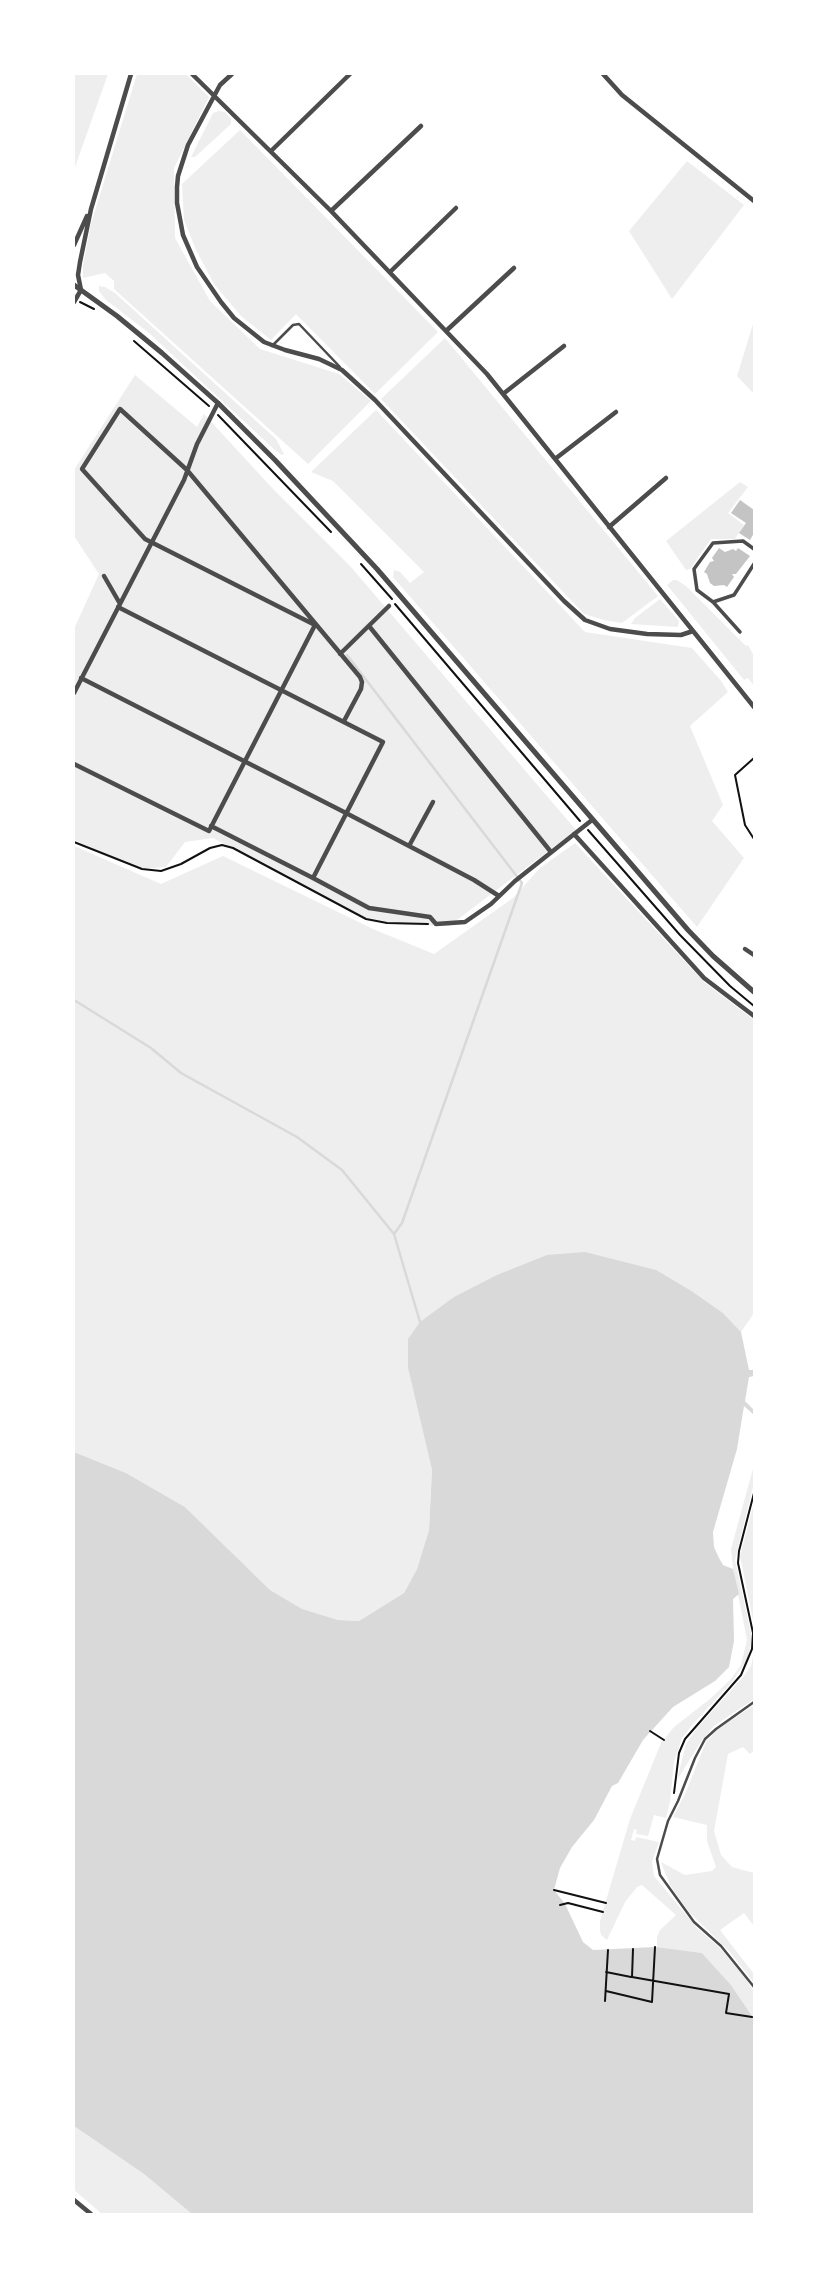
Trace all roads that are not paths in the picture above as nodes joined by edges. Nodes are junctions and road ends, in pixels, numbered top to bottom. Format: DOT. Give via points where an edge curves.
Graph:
graph roads {
  1 [pos="131,74"];
  2 [pos="192,74"];
  3 [pos="232,74"];
  4 [pos="350,74"];
  5 [pos="603,74"];
  6 [pos="214,95"];
  7 [pos="421,126"];
  8 [pos="271,151"];
  9 [pos="754,201"];
  10 [pos="456,208"];
  11 [pos="91,209"];
  12 [pos="331,211"];
  13 [pos="74,244"];
  14 [pos="514,268"];
  15 [pos="390,272"];
  16 [pos="74,285"];
  17 [pos="80,290"];
  18 [pos="74,301"];
  19 [pos="446,331"];
  20 [pos="272,346"];
  21 [pos="564,346"];
  22 [pos="342,370"];
  23 [pos="503,394"];
  24 [pos="218,403"];
  25 [pos="616,412"];
  26 [pos="555,459"];
  27 [pos="187,470"];
  28 [pos="666,478"];
  29 [pos="609,527"];
  30 [pos="150,543"];
  31 [pos="754,549"];
  32 [pos="754,564"];
  33 [pos="104,576"];
  34 [pos="713,603"];
  35 [pos="119,605"];
  36 [pos="389,606"];
  37 [pos="315,625"];
  38 [pos="369,626"];
  39 [pos="693,631"];
  40 [pos="740,632"];
  41 [pos="340,654"];
  42 [pos="81,678"];
  43 [pos="281,690"];
  44 [pos="74,693"];
  45 [pos="754,707"];
  46 [pos="344,721"];
  47 [pos="245,761"];
  48 [pos="74,764"];
  49 [pos="433,802"];
  50 [pos="346,813"];
  51 [pos="592,820"];
  52 [pos="211,826"];
  53 [pos="574,834"];
  54 [pos="409,846"];
  55 [pos="551,852"];
  56 [pos="313,878"];
  57 [pos="499,896"];
  58 [pos="746,948"];
  59 [pos="754,955"];
  60 [pos="754,992"];
  61 [pos="754,1016"];
  62 [pos="754,1702"];
  63 [pos="754,1987"];
  64 [pos="74,2200"];
  65 [pos="91,2214"];
  1 -- 11 [label="street"];
  2 -- 6 [label="street"];
  3 -- 6 [label="street"];
  4 -- 8 [label="street"];
  5 -- 9 [label="street" via="622,95"];
  6 -- 8 [label="street"];
  6 -- 20 [label="street" via="178,176 183,235 197,267 221,302 245,328"];
  7 -- 12 [label="street"];
  8 -- 12 [label="street"];
  10 -- 15 [label="street"];
  11 -- 13 [label="street"];
  11 -- 17 [label="street" via="78,275"];
  12 -- 15 [label="street"];
  14 -- 19 [label="street"];
  15 -- 19 [label="street"];
  16 -- 17 [label="street"];
  17 -- 18 [label="street"];
  17 -- 24 [label="street" via="162,352"];
  19 -- 23 [label="street"];
  20 -- 22 [label="street"];
  20 -- 22 [label="lane" via="299,324"];
  21 -- 23 [label="street"];
  22 -- 39 [label="street" via="584,620 610,629 674,636"];
  23 -- 26 [label="street"];
  24 -- 27 [label="street"];
  24 -- 51 [label="street" via="368,559"];
  25 -- 26 [label="street"];
  26 -- 29 [label="street"];
  27 -- 30 [label="street"];
  27 -- 30 [label="street" via="121,409 82,469"];
  27 -- 37 [label="street"];
  28 -- 29 [label="street"];
  29 -- 39 [label="street"];
  30 -- 35 [label="street"];
  30 -- 37 [label="street"];
  31 -- 34 [label="street" via="743,541 732,541 713,543 707,549 694,569 696,590"];
  32 -- 34 [label="street" via="734,595"];
  33 -- 35 [label="street"];
  34 -- 40 [label="street"];
  35 -- 42 [label="street"];
  35 -- 43 [label="street"];
  36 -- 38 [label="street"];
  37 -- 41 [label="street"];
  37 -- 43 [label="street"];
  38 -- 41 [label="street"];
  38 -- 55 [label="street"];
  39 -- 45 [label="street"];
  41 -- 46 [label="street" via="362,682"];
  42 -- 44 [label="street"];
  42 -- 47 [label="street"];
  43 -- 46 [label="street"];
  43 -- 47 [label="street"];
  46 -- 50 [label="street" via="383,742"];
  47 -- 50 [label="street"];
  47 -- 52 [label="street"];
  48 -- 52 [label="street" via="209,831"];
  49 -- 54 [label="street"];
  50 -- 54 [label="street"];
  50 -- 56 [label="street"];
  51 -- 53 [label="street"];
  51 -- 60 [label="street" via="688,930"];
  52 -- 56 [label="street"];
  53 -- 55 [label="street"];
  53 -- 61 [label="street" via="704,978"];
  54 -- 57 [label="street"];
  55 -- 57 [label="street"];
  56 -- 57 [label="street" via="369,908 430,917 436,924 465,922"];
  58 -- 59 [label="street"];
  62 -- 63 [label="lane" via="705,1739 668,1821 657,1859 660,1875 694,1922"];
  64 -- 65 [label="street"];
}
